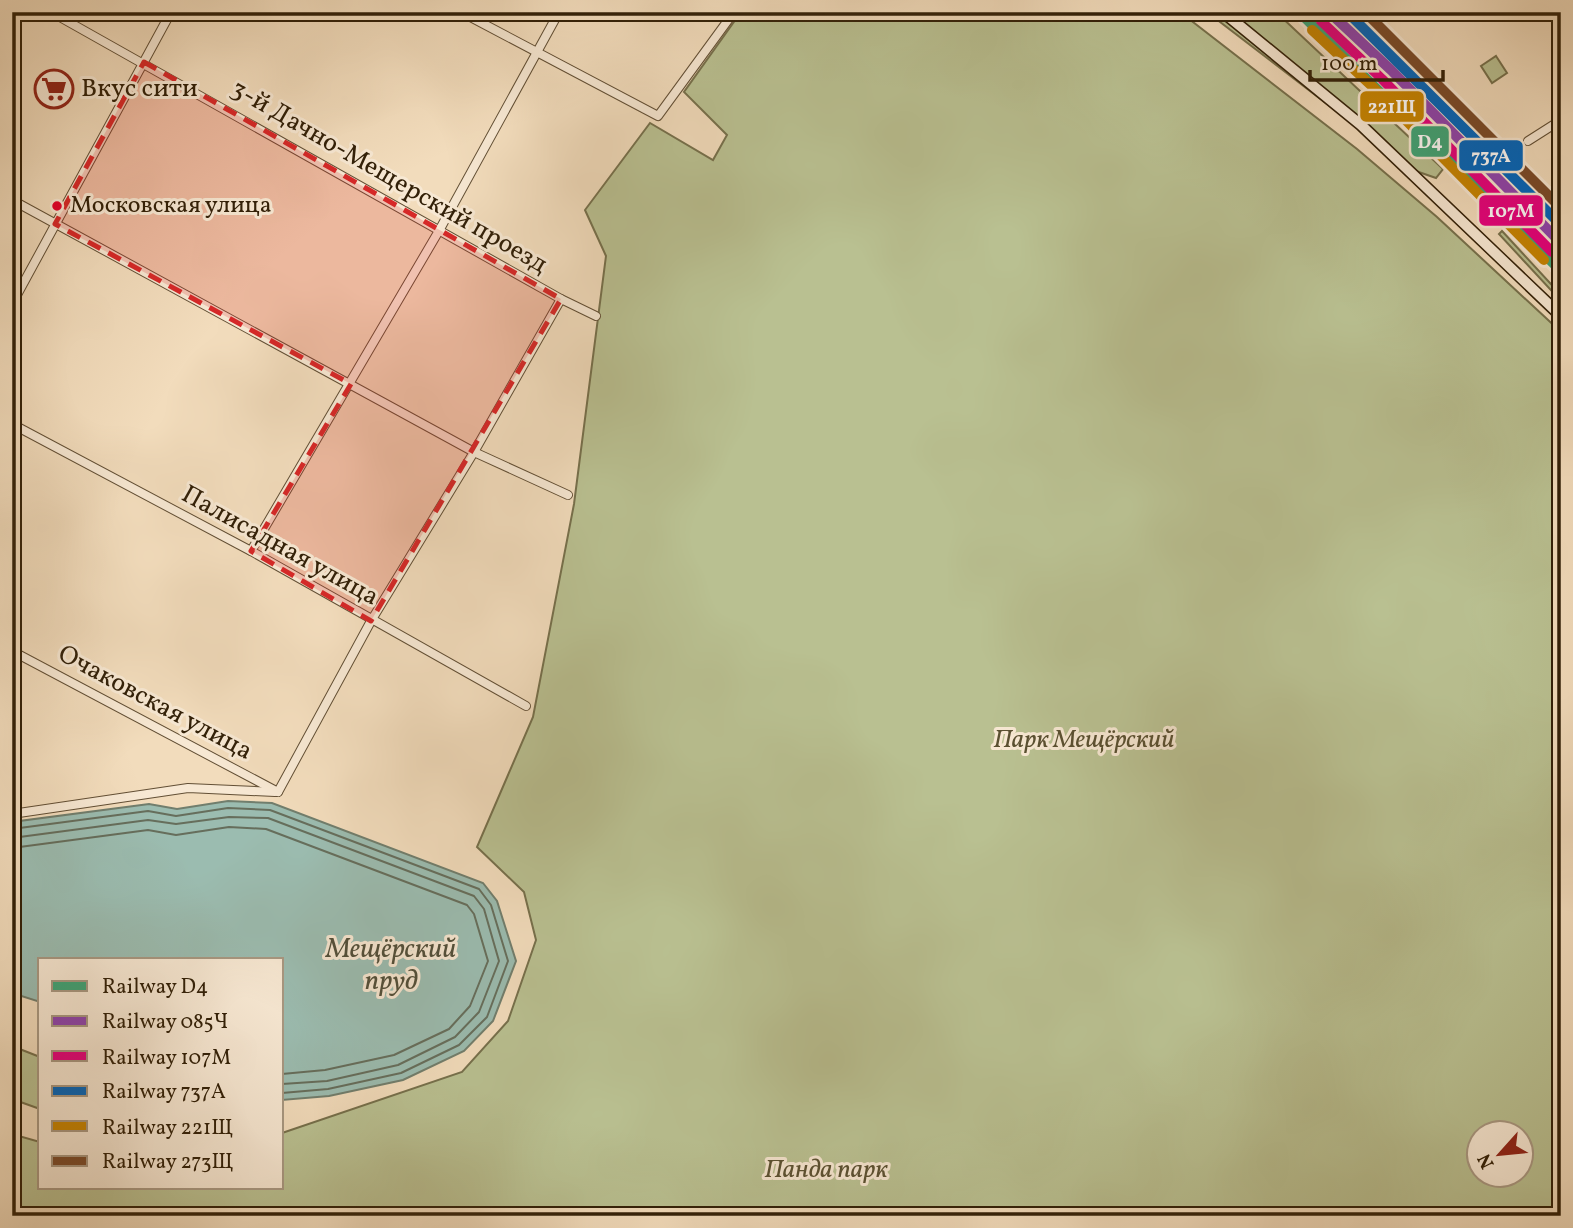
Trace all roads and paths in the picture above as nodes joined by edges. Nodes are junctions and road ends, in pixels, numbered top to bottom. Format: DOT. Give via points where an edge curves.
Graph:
graph roads {
  1 [pos="51,12"];
  2 [pos="171,12"];
  3 [pos="461,12"];
  4 [pos="559,12"];
  5 [pos="734,12"];
  6 [pos="1223,12"];
  7 [pos="537,54"];
  8 [pos="144,62"];
  9 [pos="1561,120"];
  10 [pos="1528,141"];
  11 [pos="12,200"];
  12 [pos="55,224"];
  13 [pos="440,229"];
  14 [pos="561,299"];
  15 [pos="12,304"];
  16 [pos="596,316"];
  17 [pos="1561,316"];
  18 [pos="351,384"];
  19 [pos="12,424"];
  20 [pos="474,452"];
  21 [pos="568,495"];
  22 [pos="251,551"];
  23 [pos="371,621"];
  24 [pos="12,651"];
  25 [pos="526,706"];
  26 [pos="278,792"];
  27 [pos="12,814"];
  1 -- 8 [label="street, 3-й Дачно-Мещерский проезд"];
  2 -- 8 [label="street"];
  3 -- 7 [label="street"];
  4 -- 7 [label="street"];
  5 -- 7 [label="street" via="658,117"];
  6 -- 17 [label="street" via="1361,125"];
  7 -- 13 [label="street"];
  8 -- 12 [label="street"];
  8 -- 13 [label="street, 3-й Дачно-Мещерский проезд"];
  9 -- 10 [label="street"];
  11 -- 12 [label="street"];
  12 -- 15 [label="street"];
  12 -- 18 [label="street"];
  13 -- 14 [label="street, 3-й Дачно-Мещерский проезд"];
  13 -- 18 [label="street"];
  14 -- 16 [label="street, 3-й Дачно-Мещерский проезд"];
  14 -- 20 [label="street"];
  18 -- 20 [label="street"];
  18 -- 22 [label="street"];
  19 -- 22 [label="street, Палисадная улица"];
  20 -- 21 [label="street"];
  20 -- 23 [label="street"];
  22 -- 23 [label="street, Палисадная улица"];
  23 -- 25 [label="street, Палисадная улица"];
  23 -- 26 [label="street"];
  24 -- 26 [label="street, Очаковская улица"];
  26 -- 27 [label="street" via="188,788"];
}
